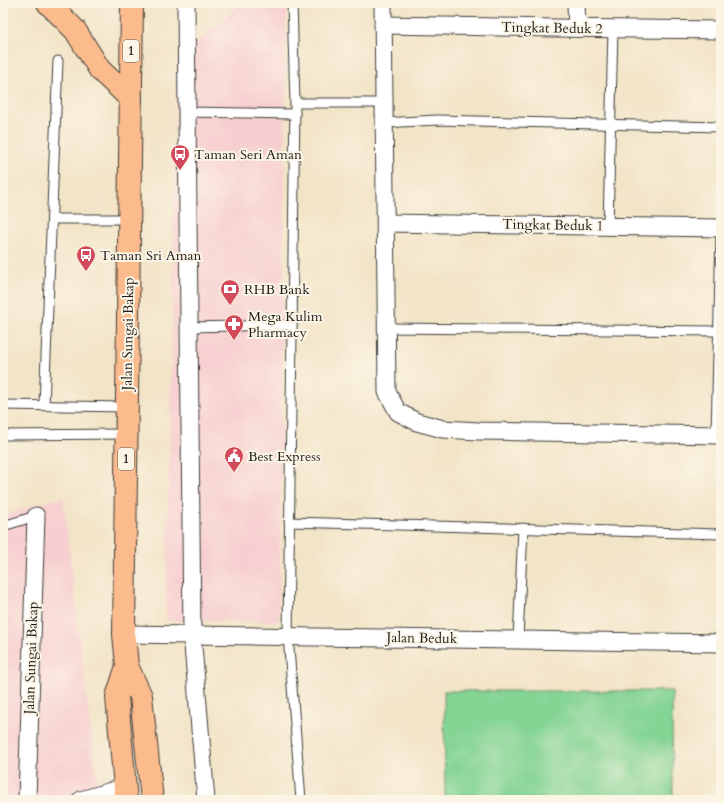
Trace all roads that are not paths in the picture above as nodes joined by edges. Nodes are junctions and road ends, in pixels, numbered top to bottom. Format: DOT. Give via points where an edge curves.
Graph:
graph roads {
  1 [pos="48,3"];
  2 [pos="132,3"];
  3 [pos="186,3"];
  4 [pos="292,3"];
  5 [pos="383,3"];
  6 [pos="576,3"];
  7 [pos="383,25"];
  8 [pos="577,28"];
  9 [pos="613,29"];
  10 [pos="721,30"];
  11 [pos="58,61"];
  12 [pos="131,99"];
  13 [pos="295,103"];
  14 [pos="384,103"];
  15 [pos="187,112"];
  16 [pos="295,114"];
  17 [pos="384,123"];
  18 [pos="610,124"];
  19 [pos="721,127"];
  20 [pos="52,219"];
  21 [pos="129,219"];
  22 [pos="386,223"];
  23 [pos="608,226"];
  24 [pos="721,228"];
  25 [pos="721,232"];
  26 [pos="292,325"];
  27 [pos="189,327"];
  28 [pos="387,328"];
  29 [pos="719,331"];
  30 [pos="3,405"];
  31 [pos="44,406"];
  32 [pos="127,407"];
  33 [pos="126,434"];
  34 [pos="3,435"];
  35 [pos="718,435"];
  36 [pos="36,516"];
  37 [pos="289,522"];
  38 [pos="3,526"];
  39 [pos="523,528"];
  40 [pos="721,534"];
  41 [pos="124,634"];
  42 [pos="192,634"];
  43 [pos="288,636"];
  44 [pos="518,640"];
  45 [pos="721,643"];
  46 [pos="127,666"];
  47 [pos="125,793"];
  48 [pos="27,800"];
  49 [pos="81,800"];
  50 [pos="152,800"];
  51 [pos="206,800"];
  52 [pos="301,800"];
  1 -- 12 [label="highway" via="75,30 100,70"];
  2 -- 12 [label="highway, Jalan Sungai Bakap / 1"];
  3 -- 15 [label="street"];
  4 -- 13 [label="lane"];
  5 -- 7 [label="street"];
  6 -- 8 [label="street"];
  7 -- 8 [label="street, Tingkat Beduk 2"];
  7 -- 14 [label="street"];
  8 -- 9 [label="street, Tingkat Beduk 2"];
  9 -- 10 [label="street, Tingkat Beduk 2"];
  9 -- 18 [label="lane"];
  11 -- 20 [label="lane"];
  12 -- 21 [label="highway, Jalan Sungai Bakap / 1"];
  13 -- 14 [label="lane"];
  13 -- 16 [label="lane"];
  14 -- 17 [label="street"];
  15 -- 16 [label="lane"];
  15 -- 27 [label="street"];
  16 -- 26 [label="lane"];
  17 -- 18 [label="lane" via="437,120"];
  17 -- 22 [label="street"];
  18 -- 19 [label="lane"];
  18 -- 23 [label="lane"];
  20 -- 21 [label="lane"];
  20 -- 31 [label="lane"];
  21 -- 32 [label="highway, Jalan Sungai Bakap / 1"];
  22 -- 23 [label="street, Tingkat Beduk 1"];
  22 -- 28 [label="street"];
  23 -- 24 [label="street, Tingkat Beduk 1"];
  25 -- 29 [label="lane"];
  26 -- 27 [label="lane"];
  26 -- 37 [label="lane"];
  27 -- 42 [label="street"];
  28 -- 29 [label="lane"];
  28 -- 35 [label="street" via="387,392 398,412 417,422 443,429 479,431"];
  29 -- 35 [label="lane"];
  30 -- 31 [label="lane"];
  31 -- 32 [label="lane"];
  32 -- 33 [label="highway, Jalan Sungai Bakap / 1"];
  33 -- 34 [label="lane"];
  33 -- 41 [label="highway, Jalan Sungai Bakap / 1"];
  36 -- 38 [label="lane"];
  36 -- 48 [label="street, Jalan Sungai Bakap"];
  37 -- 39 [label="lane"];
  37 -- 43 [label="lane"];
  39 -- 40 [label="lane"];
  39 -- 44 [label="lane"];
  41 -- 42 [label="street, Jalan Beduk"];
  41 -- 46 [label="highway, Jalan Sungai Bakap / 1"];
  42 -- 43 [label="street, Jalan Beduk"];
  42 -- 51 [label="street"];
  43 -- 44 [label="street, Jalan Beduk"];
  43 -- 52 [label="lane"];
  44 -- 45 [label="street, Jalan Beduk"];
  46 -- 47 [label="highway, Jalan Sungai Bakap / 1" via="117,697"];
  46 -- 50 [label="highway, Jalan Sungai Bakap / 1" via="141,696"];
  47 -- 49 [label="street"];
}
